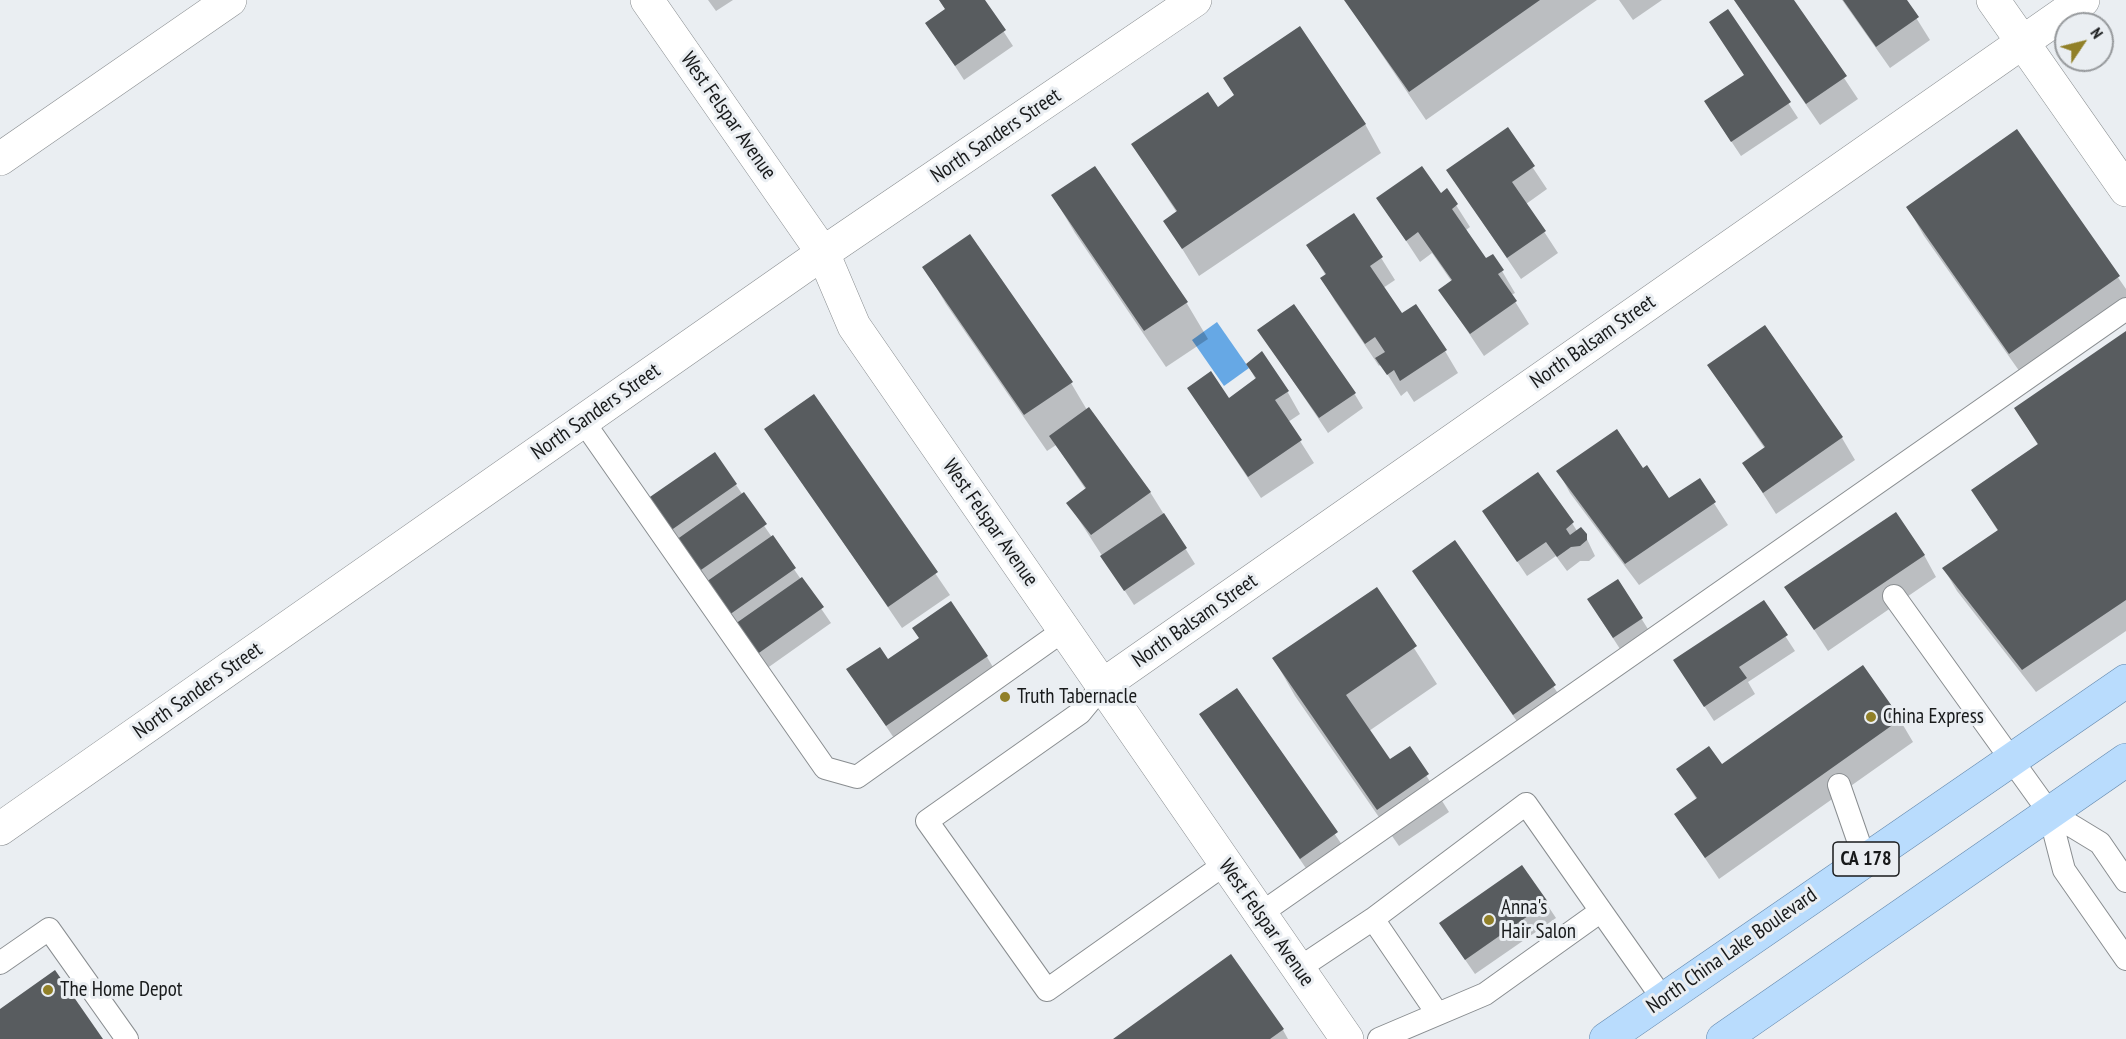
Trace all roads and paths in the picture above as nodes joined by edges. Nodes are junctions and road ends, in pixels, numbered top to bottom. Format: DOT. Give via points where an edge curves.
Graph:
graph roads {
  1 [pos="230,0"];
  2 [pos="647,0"];
  3 [pos="1195,0"];
  4 [pos="1993,0"];
  5 [pos="2083,0"];
  6 [pos="2023,42"];
  7 [pos="0,159"];
  8 [pos="2126,190"];
  9 [pos="823,253"];
  10 [pos="2126,309"];
  11 [pos="583,421"];
  12 [pos="1894,596"];
  13 [pos="1064,630"];
  14 [pos="2126,681"];
  15 [pos="1104,685"];
  16 [pos="2011,760"];
  17 [pos="2126,760"];
  18 [pos="1839,785"];
  19 [pos="2049,812"];
  20 [pos="0,829"];
  21 [pos="1865,860"];
  22 [pos="1225,864"];
  23 [pos="2126,881"];
  24 [pos="1601,911"];
  25 [pos="1260,914"];
  26 [pos="1373,919"];
  27 [pos="2126,959"];
  28 [pos="0,963"];
  29 [pos="1298,969"];
  30 [pos="1663,999"];
  31 [pos="1437,1013"];
  32 [pos="128,1039"];
  33 [pos="1347,1039"];
  34 [pos="1379,1039"];
  35 [pos="1606,1039"];
  36 [pos="1724,1039"];
  1 -- 7 [label="street"];
  2 -- 9 [label="street, West Felspar Avenue"];
  3 -- 9 [label="street, North Sanders Street"];
  4 -- 6 [label="street"];
  5 -- 6 [label="street, North Balsam Street"];
  6 -- 8 [label="street"];
  6 -- 15 [label="street, North Balsam Street"];
  9 -- 11 [label="street, North Sanders Street"];
  9 -- 13 [label="street, West Felspar Avenue" via="854,326"];
  10 -- 25 [label="lane"];
  11 -- 13 [label="lane" via="825,768 857,777"];
  11 -- 20 [label="street, North Sanders Street"];
  12 -- 16 [label="lane"];
  13 -- 15 [label="street, West Felspar Avenue"];
  14 -- 16 [label="main road, North China Lake Boulevard / CA 178"];
  15 -- 22 [label="street, West Felspar Avenue"];
  15 -- 22 [label="lane" via="1080,713 927,821 1047,990"];
  16 -- 19 [label="lane"];
  16 -- 21 [label="main road, North China Lake Boulevard / CA 178"];
  17 -- 19 [label="main road"];
  18 -- 21 [label="lane"];
  19 -- 23 [label="lane" via="2100,843"];
  19 -- 27 [label="lane" via="2064,870"];
  19 -- 36 [label="main road"];
  21 -- 30 [label="main road, North China Lake Boulevard / CA 178"];
  22 -- 25 [label="street, West Felspar Avenue"];
  24 -- 26 [label="lane" via="1526,804"];
  24 -- 30 [label="lane"];
  24 -- 31 [label="lane" via="1485,994"];
  25 -- 29 [label="street, West Felspar Avenue"];
  26 -- 29 [label="lane"];
  26 -- 31 [label="lane"];
  28 -- 32 [label="lane" via="49,928"];
  29 -- 33 [label="street, West Felspar Avenue"];
  30 -- 35 [label="main road, North China Lake Boulevard / CA 178"];
  31 -- 34 [label="lane"];
}
